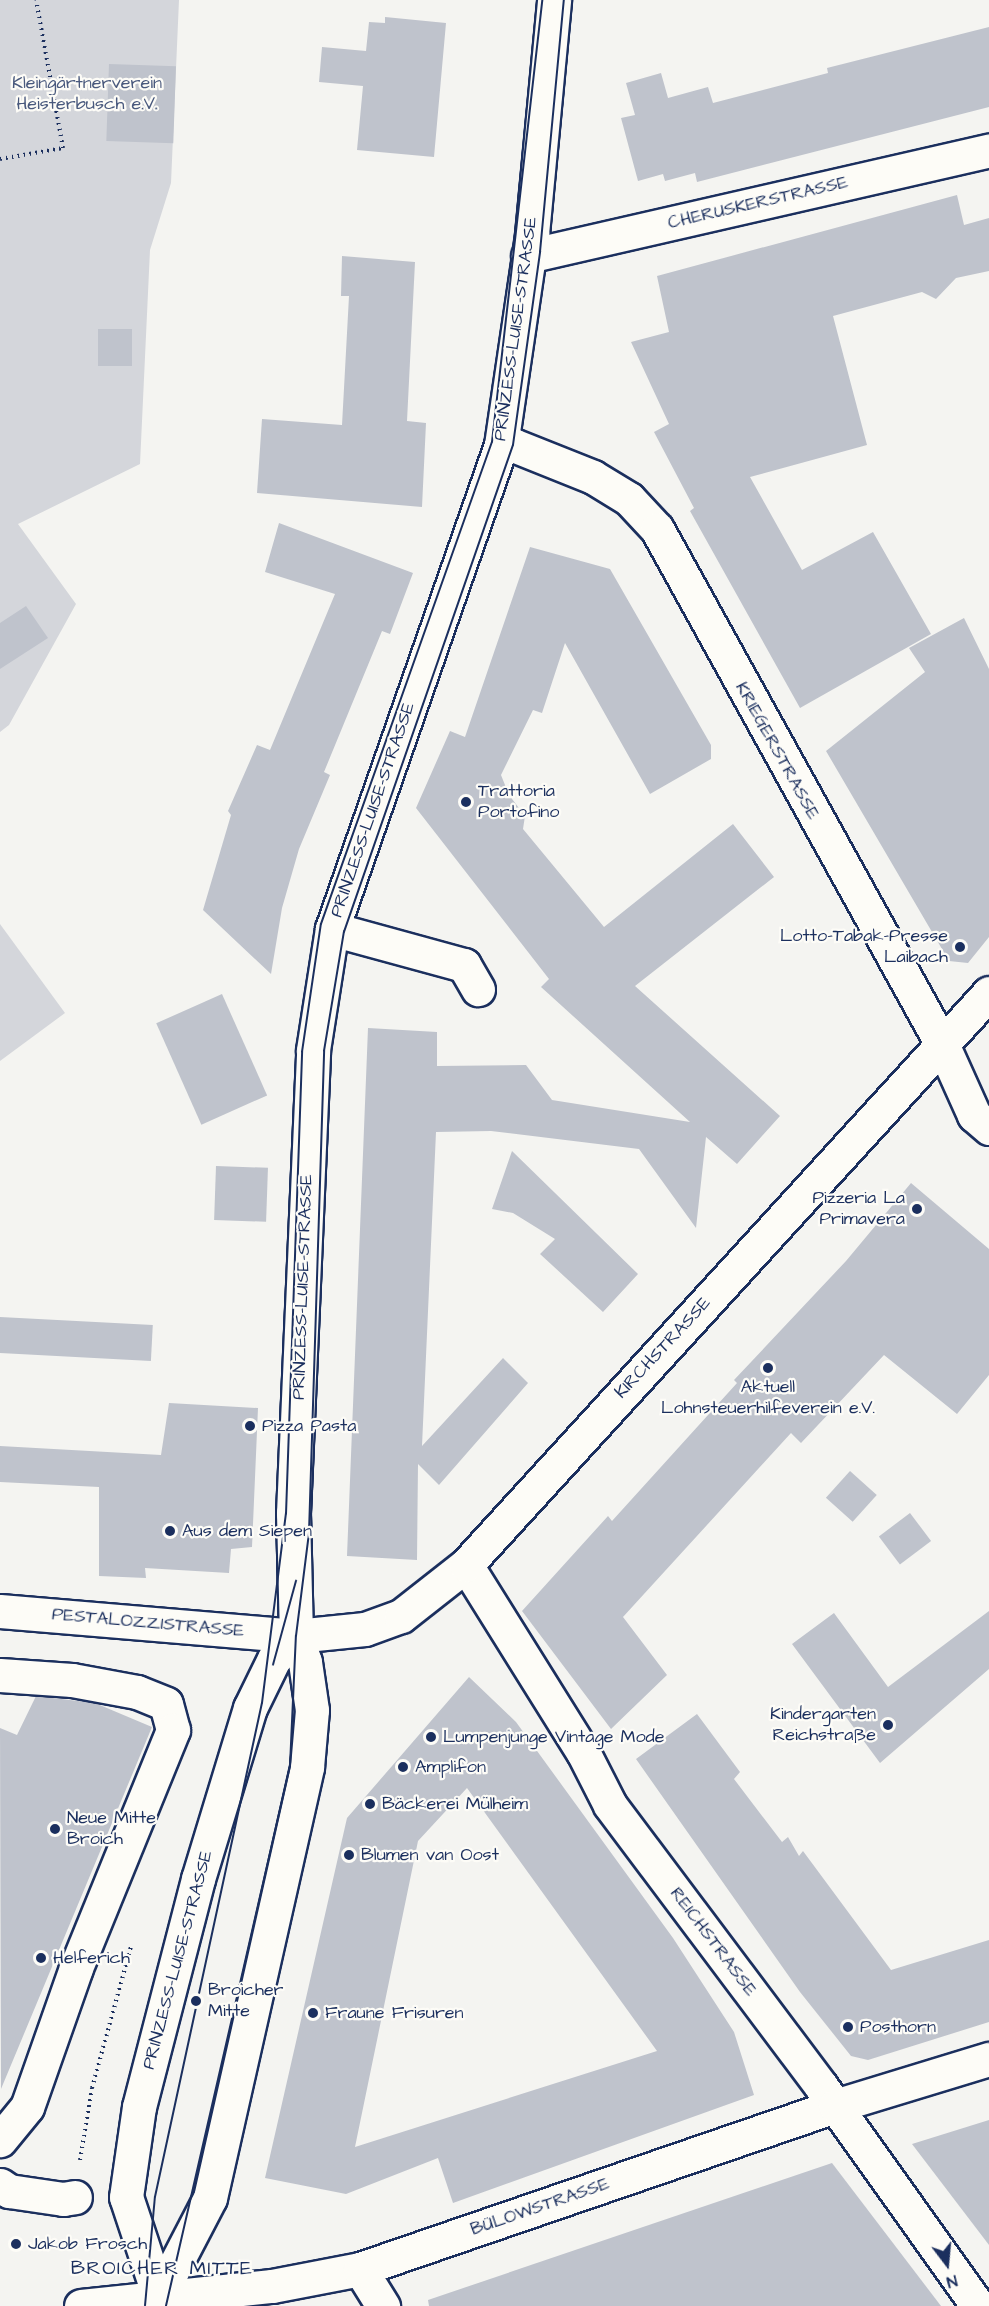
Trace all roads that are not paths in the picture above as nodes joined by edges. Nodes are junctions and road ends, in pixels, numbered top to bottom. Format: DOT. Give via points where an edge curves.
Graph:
graph roads {
  1 [pos="554,0"];
  2 [pos="989,150"];
  3 [pos="528,256"];
  4 [pos="501,445"];
  5 [pos="332,929"];
  6 [pos="478,989"];
  7 [pos="989,993"];
  8 [pos="943,1046"];
  9 [pos="989,1128"];
  10 [pos="466,1565"];
  11 [pos="0,1611"];
  12 [pos="296,1636"];
  13 [pos="0,1675"];
  14 [pos="989,2060"];
  15 [pos="835,2106"];
  16 [pos="0,2140"];
  17 [pos="0,2185"];
  18 [pos="75,2197"];
  19 [pos="360,2269"];
  20 [pos="158,2301"];
  21 [pos="81,2306"];
  22 [pos="383,2306"];
  23 [pos="978,2306"];
  1 -- 3 [label="street, PRINZESS-LUISE-STRASSE"];
  2 -- 3 [label="street, CHERUSKERSTRASSE"];
  3 -- 4 [label="street, PRINZESS-LUISE-STRASSE"];
  4 -- 5 [label="street, PRINZESS-LUISE-STRASSE"];
  4 -- 8 [label="street, KRIEGERSTRASSE" via="513,445 593,477 629,499 657,529"];
  5 -- 6 [label="street" via="464,965"];
  5 -- 12 [label="street, PRINZESS-LUISE-STRASSE" via="313,1050 294,1502"];
  7 -- 8 [label="street, KIRCHSTRASSE"];
  8 -- 9 [label="street, KRIEGERSTRASSE" via="974,1115"];
  8 -- 10 [label="street, KIRCHSTRASSE" via="873,1117"];
  10 -- 12 [label="street, KIRCHSTRASSE" via="401,1616 365,1629"];
  10 -- 15 [label="street, REICHSTRASSE" via="583,1752 610,1805"];
  11 -- 12 [label="street, PESTALOZZISTRASSE"];
  12 -- 20 [label="street, PRINZESS-LUISE-STRASSE" via="305,1662 312,1710 301,1801 210,2198"];
  12 -- 20 [label="street, PRINZESS-LUISE-STRASSE" via="274,1659 250,1708 198,1879 139,2107 126,2197"];
  13 -- 16 [label="street" via="72,1680 137,1692 166,1704 186,1734 76,1968 27,2107"];
  14 -- 15 [label="street, BÜLOWSTRASSE"];
  15 -- 19 [label="street, BÜLOWSTRASSE"];
  15 -- 23 [label="street, REICHSTRASSE"];
  17 -- 18 [label="street" via="9,2191"];
  19 -- 20 [label="street, BÜLOWSTRASSE" via="272,2286"];
  19 -- 22 [label="street"];
  20 -- 21 [label="street, BÜLOWSTRASSE"];
}
